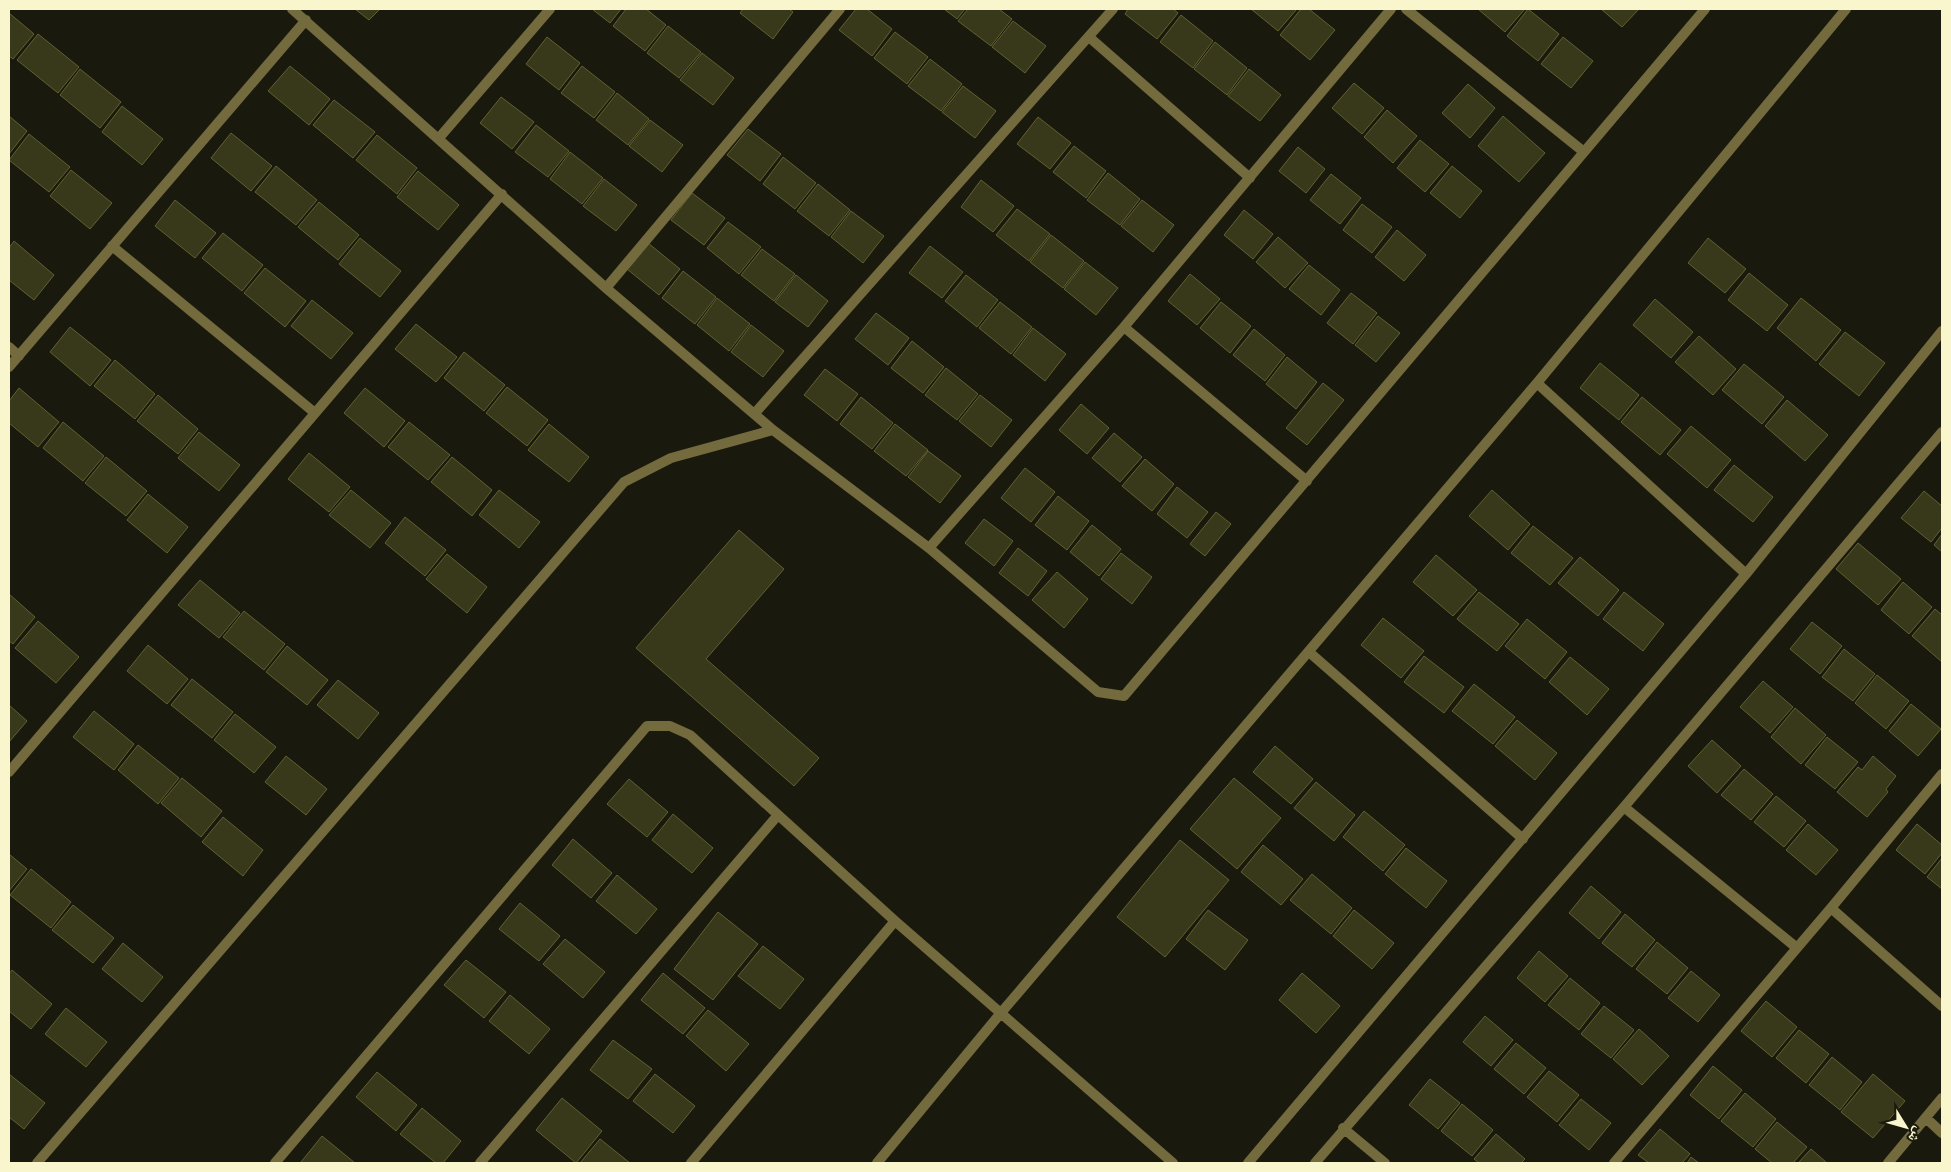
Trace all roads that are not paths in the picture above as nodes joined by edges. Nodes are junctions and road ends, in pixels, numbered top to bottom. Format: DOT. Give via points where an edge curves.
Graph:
graph roads {
  1 [pos="292,9"];
  2 [pos="550,9"];
  3 [pos="840,9"];
  4 [pos="1113,9"];
  5 [pos="1392,9"];
  6 [pos="1406,9"];
  7 [pos="1705,9"];
  8 [pos="1846,9"];
  9 [pos="306,20"];
  10 [pos="1089,37"];
  11 [pos="439,138"];
  12 [pos="1584,152"];
  13 [pos="1250,178"];
  14 [pos="502,194"];
  15 [pos="112,246"];
  16 [pos="606,288"];
  17 [pos="1124,327"];
  18 [pos="1942,331"];
  19 [pos="9,347"];
  20 [pos="19,356"];
  21 [pos="9,367"];
  22 [pos="1537,383"];
  23 [pos="315,413"];
  24 [pos="756,413"];
  25 [pos="773,430"];
  26 [pos="1942,432"];
  27 [pos="1307,481"];
  28 [pos="929,548"];
  29 [pos="1746,574"];
  30 [pos="1309,652"];
  31 [pos="9,772"];
  32 [pos="1942,774"];
  33 [pos="1624,806"];
  34 [pos="778,814"];
  35 [pos="1523,839"];
  36 [pos="1831,908"];
  37 [pos="895,921"];
  38 [pos="1797,948"];
  39 [pos="1942,1006"];
  40 [pos="1000,1014"];
  41 [pos="1942,1098"];
  42 [pos="1926,1118"];
  43 [pos="1343,1128"];
  44 [pos="1942,1133"];
  45 [pos="37,1163"];
  46 [pos="275,1163"];
  47 [pos="480,1163"];
  48 [pos="691,1163"];
  49 [pos="877,1163"];
  50 [pos="1173,1163"];
  51 [pos="1248,1163"];
  52 [pos="1314,1163"];
  53 [pos="1385,1163"];
  54 [pos="1614,1163"];
  55 [pos="1888,1163"];
  1 -- 9 [label="street"];
  2 -- 11 [label="street"];
  3 -- 16 [label="street"];
  4 -- 10 [label="street"];
  5 -- 13 [label="street"];
  6 -- 12 [label="street"];
  7 -- 12 [label="street"];
  8 -- 22 [label="street"];
  9 -- 11 [label="street"];
  9 -- 15 [label="street"];
  10 -- 13 [label="street"];
  10 -- 24 [label="street"];
  11 -- 14 [label="street"];
  12 -- 27 [label="street"];
  13 -- 17 [label="street"];
  14 -- 16 [label="street"];
  14 -- 23 [label="street"];
  15 -- 20 [label="street"];
  15 -- 23 [label="street"];
  16 -- 24 [label="street"];
  17 -- 27 [label="street"];
  17 -- 28 [label="street"];
  18 -- 29 [label="street"];
  19 -- 20 [label="street"];
  20 -- 21 [label="street"];
  22 -- 29 [label="street"];
  22 -- 30 [label="street"];
  23 -- 31 [label="street"];
  24 -- 25 [label="street"];
  25 -- 28 [label="street"];
  25 -- 45 [label="street" via="671,458 624,482"];
  26 -- 33 [label="street"];
  27 -- 28 [label="street" via="1124,696 1098,692"];
  29 -- 35 [label="street"];
  30 -- 35 [label="street"];
  30 -- 40 [label="street"];
  32 -- 36 [label="street"];
  33 -- 38 [label="street"];
  33 -- 43 [label="street"];
  34 -- 37 [label="street"];
  34 -- 46 [label="street" via="690,735 670,726 646,726"];
  34 -- 47 [label="street"];
  35 -- 51 [label="street"];
  36 -- 38 [label="street"];
  36 -- 39 [label="street"];
  37 -- 40 [label="street"];
  37 -- 48 [label="street"];
  38 -- 54 [label="street"];
  40 -- 49 [label="street"];
  40 -- 50 [label="street"];
  41 -- 42 [label="street"];
  42 -- 44 [label="street"];
  42 -- 55 [label="street"];
  43 -- 52 [label="street"];
  43 -- 53 [label="street"];
}
